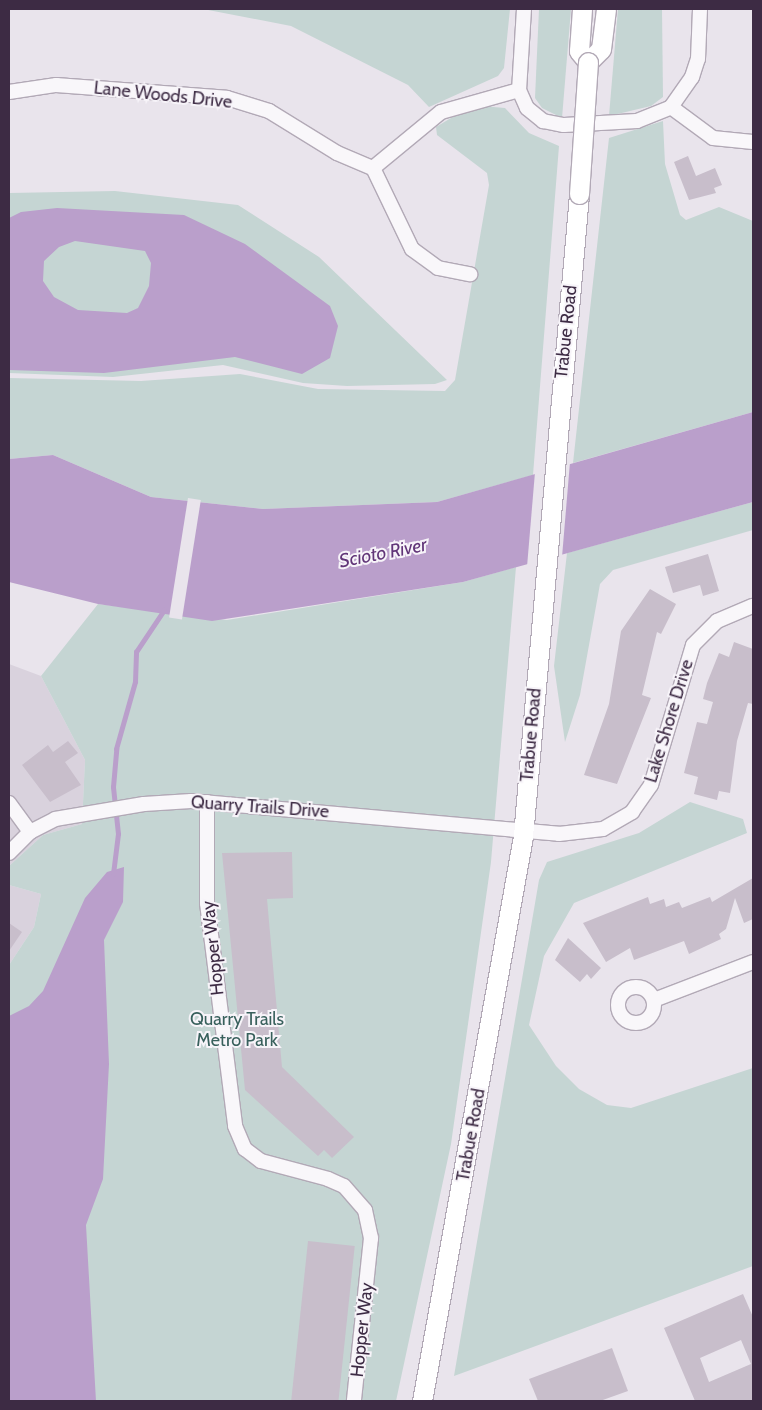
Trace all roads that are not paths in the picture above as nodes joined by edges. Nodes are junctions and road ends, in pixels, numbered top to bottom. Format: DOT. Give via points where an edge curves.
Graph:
graph roads {
  1 [pos="524,9"];
  2 [pos="582,9"];
  3 [pos="606,9"];
  4 [pos="700,9"];
  5 [pos="588,62"];
  6 [pos="519,90"];
  7 [pos="9,92"];
  8 [pos="671,106"];
  9 [pos="753,142"];
  10 [pos="373,168"];
  11 [pos="470,274"];
  12 [pos="753,606"];
  13 [pos="207,802"];
  14 [pos="9,804"];
  15 [pos="523,830"];
  16 [pos="30,832"];
  17 [pos="9,853"];
  18 [pos="753,962"];
  19 [pos="654,1000"];
  20 [pos="354,1401"];
  21 [pos="422,1401"];
  1 -- 6 [label="street"];
  2 -- 5 [label="main road, Trabue Road" via="579,51"];
  3 -- 5 [label="main road" via="601,49"];
  4 -- 8 [label="street" via="698,59"];
  5 -- 15 [label="main road, Trabue Road, bridge"];
  6 -- 8 [label="street" via="533,113 543,121 564,125 637,121"];
  6 -- 10 [label="street" via="441,112"];
  7 -- 10 [label="street, Lane Woods Drive" via="56,85 227,98 269,111 337,153"];
  8 -- 9 [label="street" via="713,138"];
  10 -- 11 [label="street" via="412,249 438,268"];
  12 -- 15 [label="street, Lake Shore Drive" via="717,621 694,645 660,764 646,795 632,812 591,832"];
  13 -- 15 [label="street, Quarry Trails Drive"];
  13 -- 16 [label="street, Quarry Trails Drive" via="144,804 87,812 55,819"];
  13 -- 20 [label="street, Hopper Way" via="207,903 235,1126 245,1149 261,1161 344,1186 365,1210 372,1238"];
  14 -- 16 [label="street"];
  15 -- 21 [label="main road, Trabue Road"];
  16 -- 17 [label="street, Quarry Trails Drive"];
  18 -- 19 [label="street"];
}
